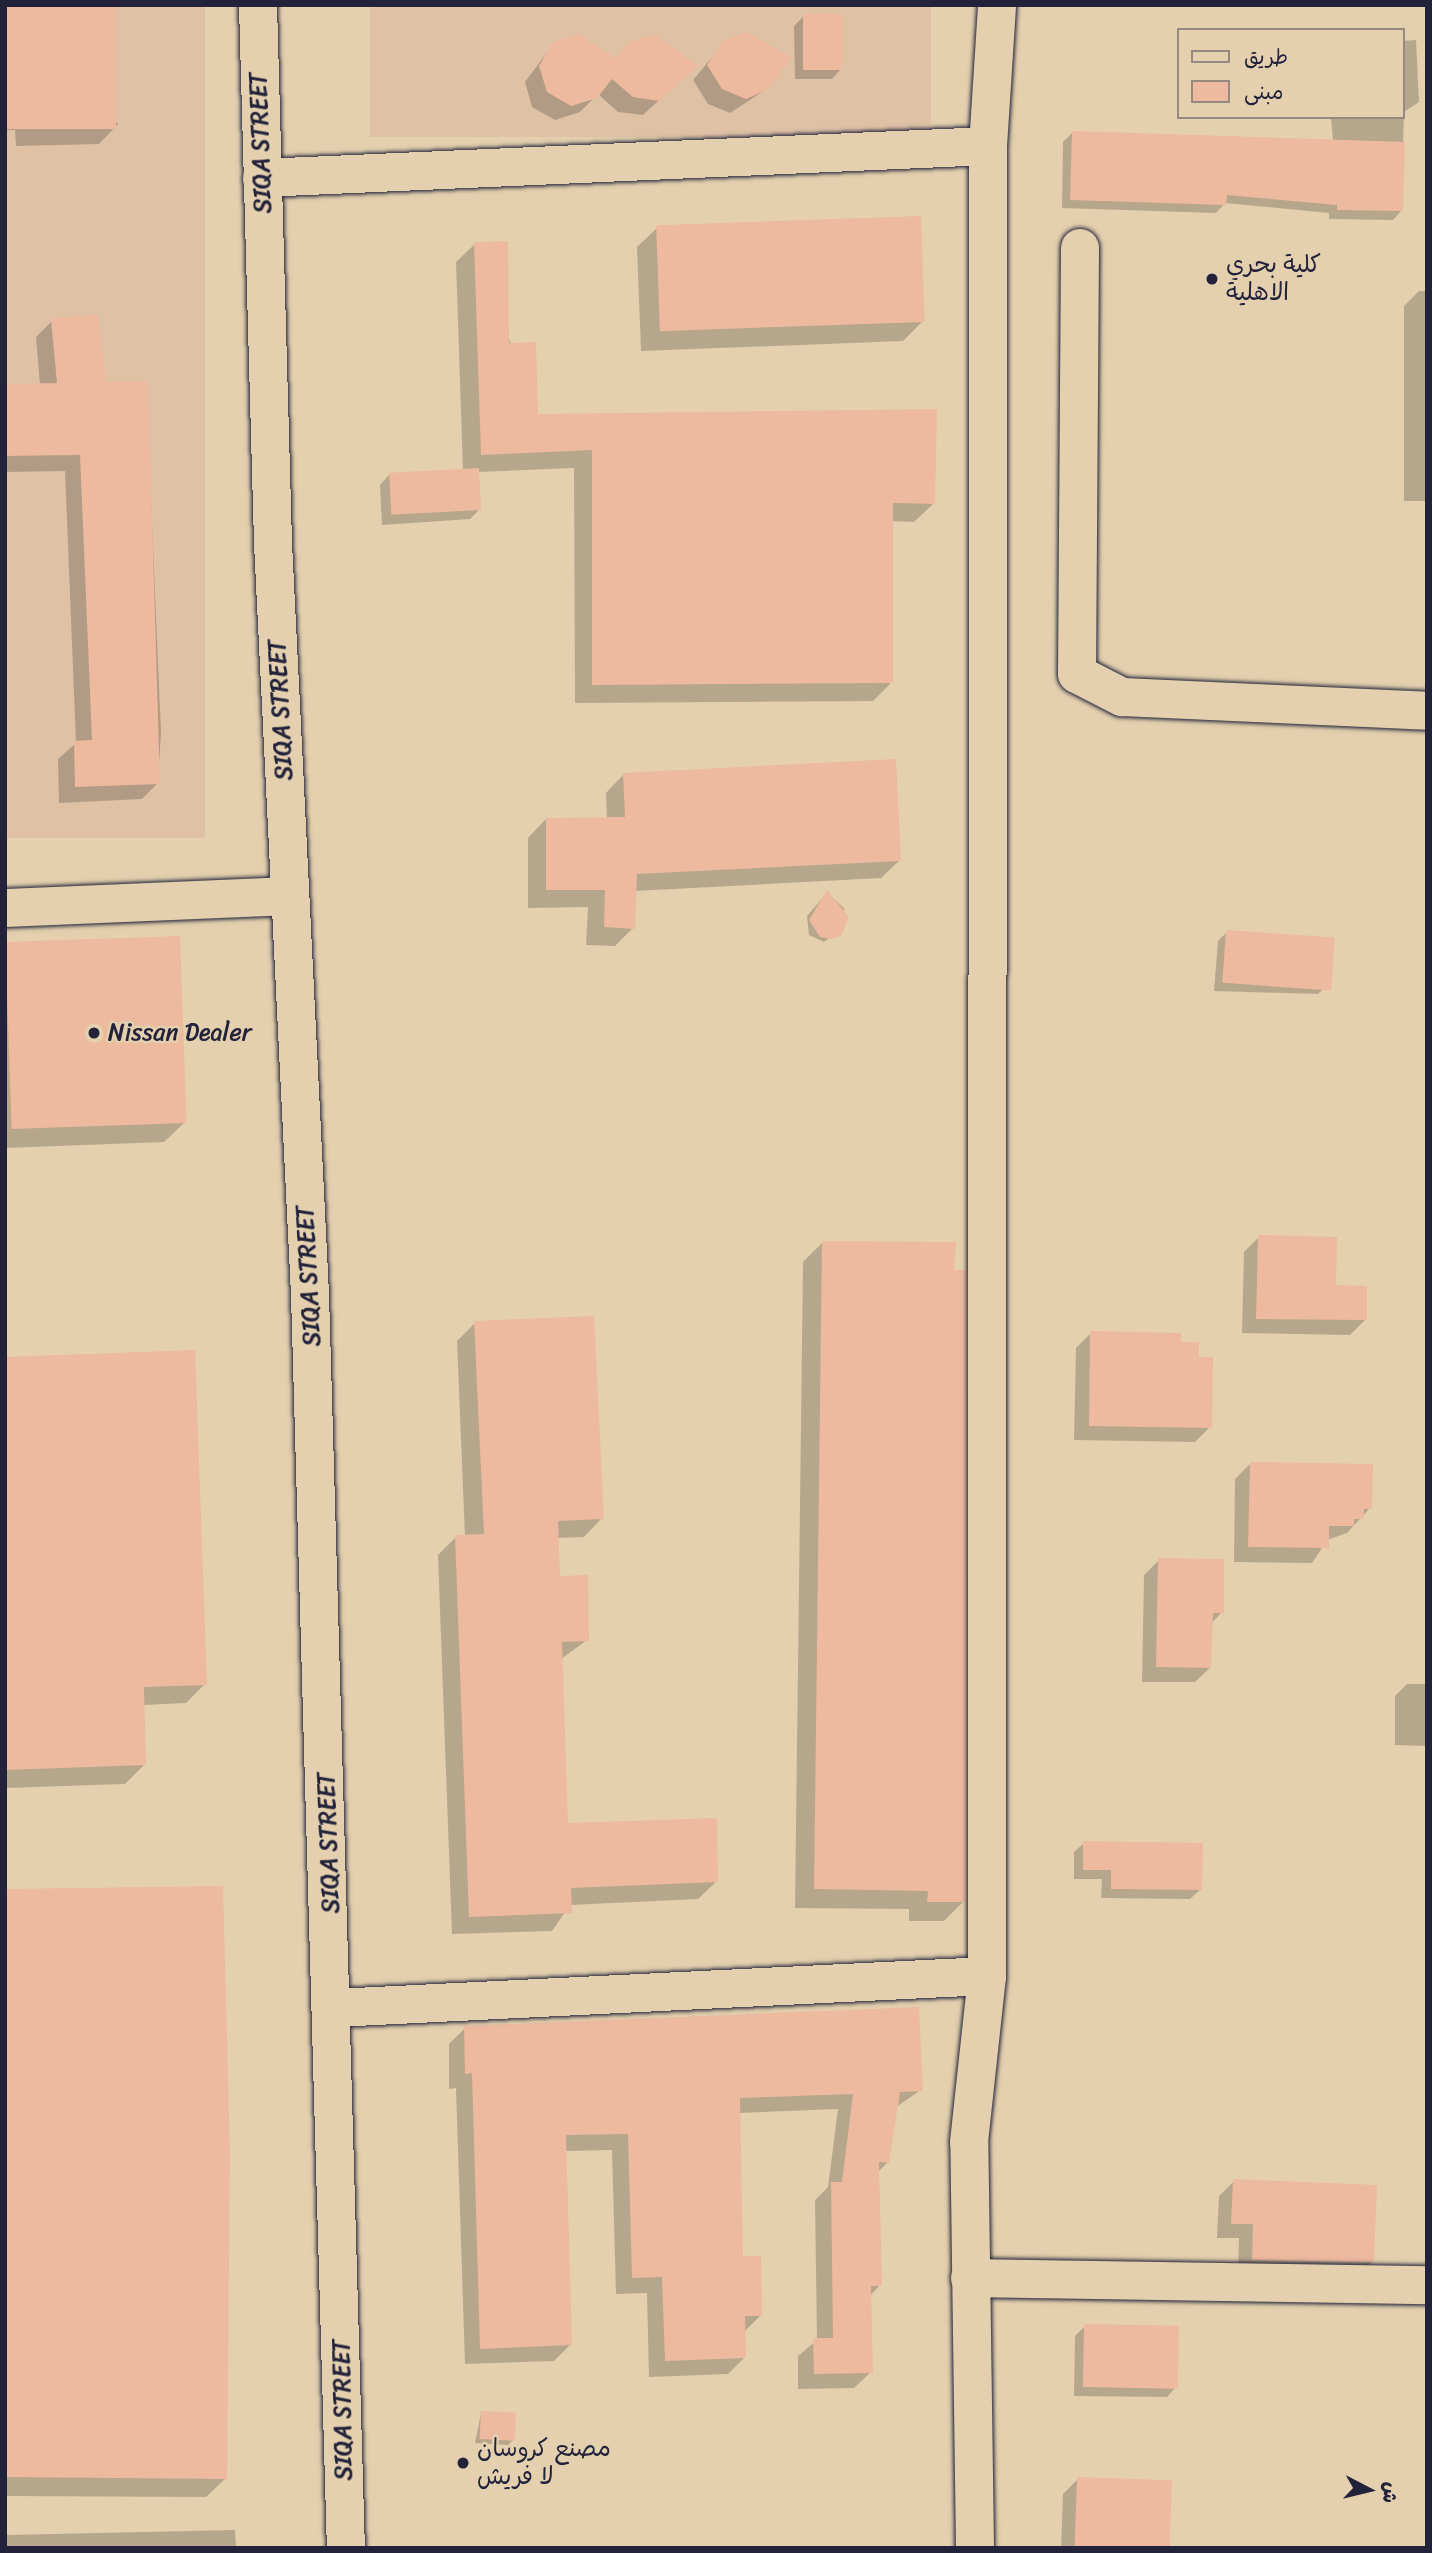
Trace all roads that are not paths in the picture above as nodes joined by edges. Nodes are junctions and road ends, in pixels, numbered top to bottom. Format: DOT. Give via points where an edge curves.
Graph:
graph roads {
  1 [pos="258,5"];
  2 [pos="997,5"];
  3 [pos="988,146"];
  4 [pos="262,178"];
  5 [pos="1080,248"];
  6 [pos="1427,712"];
  7 [pos="290,896"];
  8 [pos="5,908"];
  9 [pos="987,1976"];
  10 [pos="335,2008"];
  11 [pos="970,2278"];
  12 [pos="1427,2285"];
  13 [pos="346,2548"];
  14 [pos="975,2548"];
  1 -- 4 [label="street, SIQA STREET"];
  2 -- 3 [label="street"];
  3 -- 4 [label="street"];
  3 -- 9 [label="street"];
  4 -- 7 [label="street, SIQA STREET"];
  5 -- 6 [label="street" via="1077,674 1122,697"];
  7 -- 8 [label="street"];
  7 -- 10 [label="street, SIQA STREET"];
  9 -- 10 [label="street"];
  9 -- 11 [label="street" via="969,2142"];
  10 -- 13 [label="street, SIQA STREET"];
  11 -- 12 [label="street"];
  11 -- 14 [label="street"];
}
